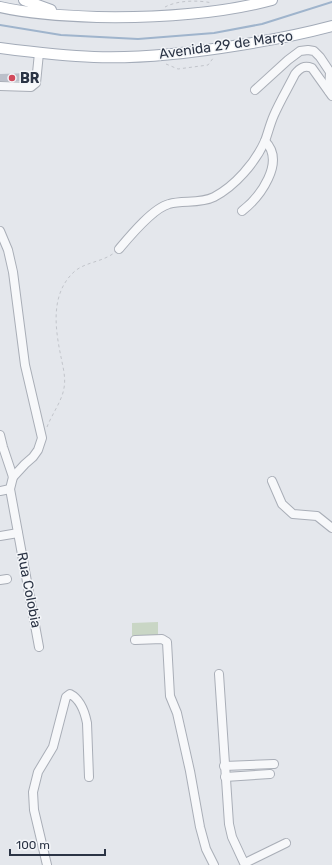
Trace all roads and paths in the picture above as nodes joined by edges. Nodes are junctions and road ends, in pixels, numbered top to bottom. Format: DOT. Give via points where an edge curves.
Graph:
graph roads {
  1 [pos="24,0"];
  2 [pos="272,0"];
  3 [pos="217,5"];
  4 [pos="0,7"];
  5 [pos="166,7"];
  6 [pos="72,16"];
  7 [pos="332,26"];
  8 [pos="0,48"];
  9 [pos="39,53"];
  10 [pos="0,86"];
  11 [pos="255,90"];
  12 [pos="330,93"];
  13 [pos="265,141"];
  14 [pos="242,211"];
  15 [pos="0,231"];
  16 [pos="118,249"];
  17 [pos="0,434"];
  18 [pos="42,438"];
  19 [pos="1,447"];
  20 [pos="14,477"];
  21 [pos="272,481"];
  22 [pos="10,489"];
  23 [pos="0,491"];
  24 [pos="332,528"];
  25 [pos="18,532"];
  26 [pos="0,536"];
  27 [pos="135,640"];
  28 [pos="39,647"];
  29 [pos="219,674"];
  30 [pos="274,764"];
  31 [pos="224,766"];
  32 [pos="270,774"];
  33 [pos="89,777"];
  34 [pos="225,777"];
  35 [pos="286,843"];
  36 [pos="245,864"];
  37 [pos="47,865"];
  38 [pos="214,865"];
  1 -- 6 [label="main road"];
  2 -- 6 [label="main road" via="202,12 137,18"];
  3 -- 5 [label="path" via="203,0"];
  4 -- 6 [label="main road"];
  7 -- 9 [label="main road, Avenida 29 de Março" via="302,34 195,52 138,57"];
  8 -- 9 [label="main road, Avenida 29 de Março"];
  9 -- 10 [label="street" via="34,86"];
  11 -- 12 [label="street" via="288,60 300,51 308,50 316,53 330,72"];
  12 -- 13 [label="street" via="312,68 308,66 299,69 274,115"];
  13 -- 14 [label="street" via="272,151 273,164 264,187 252,204"];
  13 -- 16 [label="street" via="248,168 233,184 213,198 168,204 160,208"];
  15 -- 18 [label="street" via="13,272 25,365"];
  16 -- 18 [label="path" via="104,259 82,266 62,287 56,308 64,388"];
  17 -- 19 [label="street"];
  18 -- 20 [label="street" via="33,457"];
  19 -- 20 [label="street"];
  20 -- 22 [label="street"];
  21 -- 24 [label="street" via="282,504 293,514 317,516"];
  22 -- 23 [label="street"];
  22 -- 25 [label="street, Rua Colobia"];
  25 -- 26 [label="street"];
  25 -- 28 [label="street, Rua Colobia"];
  27 -- 38 [label="street" via="162,639 167,642 170,696 177,713 189,764 200,827"];
  29 -- 31 [label="street"];
  30 -- 31 [label="street"];
  31 -- 34 [label="street"];
  32 -- 34 [label="street"];
  33 -- 37 [label="street" via="86,716 77,699 70,694 66,697 53,747 38,772 33,792 34,810"];
  34 -- 36 [label="street" via="229,824 232,837"];
  35 -- 36 [label="street"];
}
